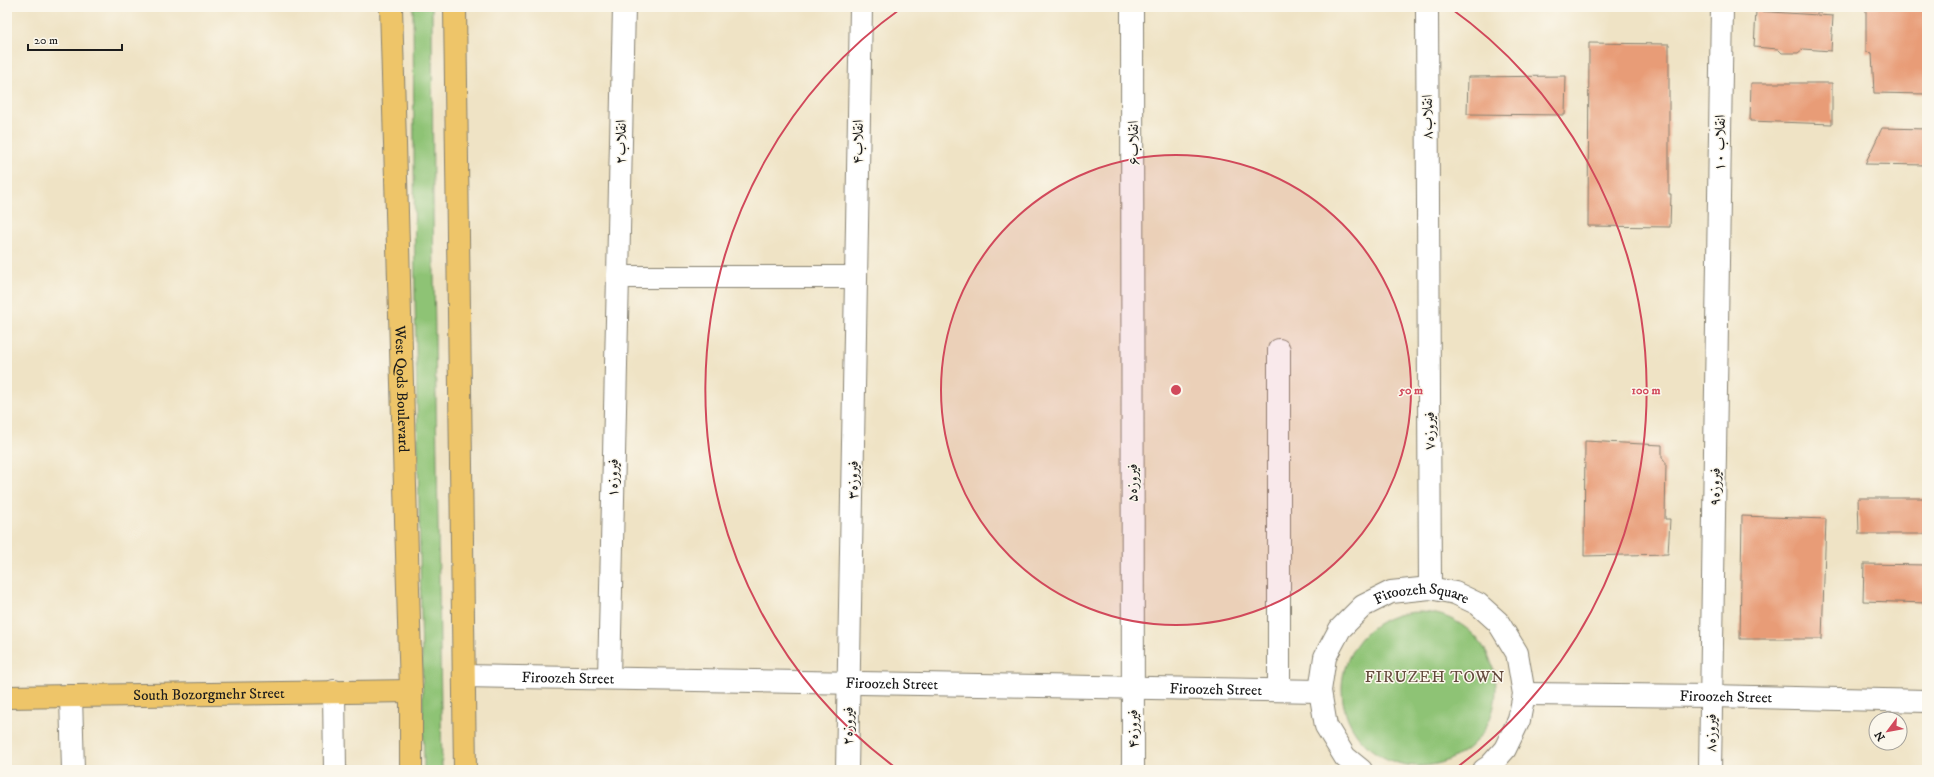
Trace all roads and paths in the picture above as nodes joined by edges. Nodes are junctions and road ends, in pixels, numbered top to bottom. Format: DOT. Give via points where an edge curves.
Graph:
graph roads {
  1 [pos="391,7"];
  2 [pos="456,7"];
  3 [pos="624,7"];
  4 [pos="861,7"];
  5 [pos="1132,7"];
  6 [pos="1427,7"];
  7 [pos="1722,7"];
  8 [pos="1428,227"];
  9 [pos="618,277"];
  10 [pos="856,277"];
  11 [pos="1133,278"];
  12 [pos="1718,278"];
  13 [pos="1279,350"];
  14 [pos="1430,588"];
  15 [pos="464,676"];
  16 [pos="609,678"];
  17 [pos="849,682"];
  18 [pos="1132,688"];
  19 [pos="1279,690"];
  20 [pos="1320,690"];
  21 [pos="334,691"];
  22 [pos="411,691"];
  23 [pos="1524,694"];
  24 [pos="71,696"];
  25 [pos="1711,696"];
  26 [pos="7,697"];
  27 [pos="1927,701"];
  28 [pos="72,770"];
  29 [pos="335,770"];
  30 [pos="411,770"];
  31 [pos="465,770"];
  32 [pos="847,770"];
  33 [pos="1133,770"];
  34 [pos="1362,770"];
  35 [pos="1484,770"];
  36 [pos="1710,770"];
  1 -- 22 [label="main road, West Qods Boulevard"];
  2 -- 15 [label="main road"];
  3 -- 9 [label="street, انقلاب۲"];
  4 -- 10 [label="street, انقلاب۴"];
  5 -- 11 [label="street, انقلاب۶"];
  6 -- 8 [label="street, انقلاب۸"];
  7 -- 12 [label="street, انقلاب ۱۰"];
  8 -- 14 [label="street, فیروزه۷"];
  9 -- 10 [label="street"];
  9 -- 16 [label="street, فیروزه۱"];
  10 -- 17 [label="street, فیروزه۳"];
  11 -- 18 [label="street, فیروزه۵"];
  12 -- 25 [label="street, فیروزه۹"];
  13 -- 19 [label="street"];
  14 -- 20 [label="street, Firoozeh Square" via="1391,592 1363,606 1340,629 1325,657"];
  14 -- 23 [label="street, Firoozeh Square" via="1455,593 1478,604 1498,622 1517,653"];
  15 -- 16 [label="street, Firoozeh Street"];
  15 -- 31 [label="main road"];
  16 -- 17 [label="street, Firoozeh Street"];
  17 -- 18 [label="street, Firoozeh Street"];
  17 -- 32 [label="street, فیروزه۲"];
  18 -- 19 [label="street, Firoozeh Street"];
  18 -- 33 [label="street, فیروزه۴"];
  19 -- 20 [label="street, Firoozeh Street"];
  20 -- 34 [label="street, Firoozeh Square" via="1326,726 1345,757"];
  21 -- 22 [label="main road, South Bozorgmehr Street"];
  21 -- 24 [label="main road, South Bozorgmehr Street"];
  21 -- 29 [label="street"];
  22 -- 30 [label="main road, West Qods Boulevard"];
  23 -- 25 [label="street, Firoozeh Street"];
  23 -- 35 [label="street, Firoozeh Square" via="1519,720 1505,749"];
  24 -- 26 [label="main road, South Bozorgmehr Street"];
  24 -- 28 [label="street"];
  25 -- 27 [label="street, Firoozeh Street"];
  25 -- 36 [label="street, فیروزه۸"];
}
